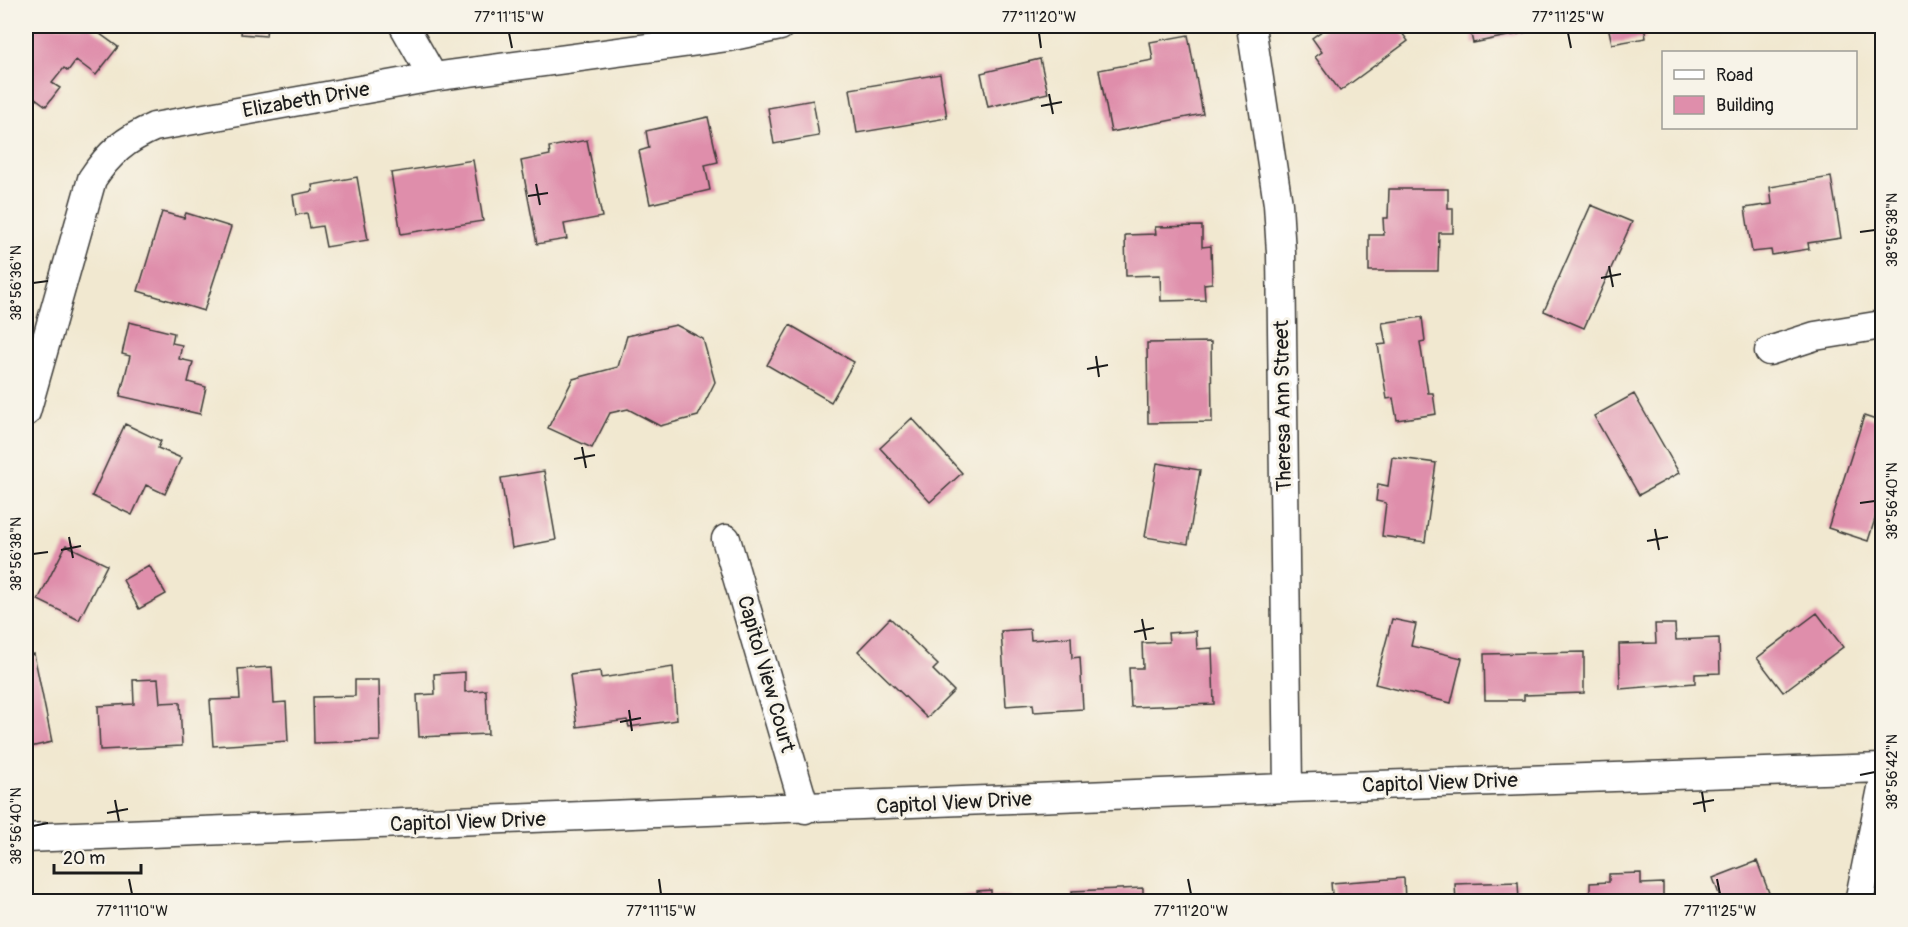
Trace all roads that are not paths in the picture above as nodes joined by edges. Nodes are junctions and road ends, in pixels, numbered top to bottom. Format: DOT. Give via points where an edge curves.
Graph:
graph roads {
  1 [pos="404,26"];
  2 [pos="780,26"];
  3 [pos="1251,26"];
  4 [pos="433,77"];
  5 [pos="1882,325"];
  6 [pos="1769,351"];
  7 [pos="26,412"];
  8 [pos="726,539"];
  9 [pos="1882,768"];
  10 [pos="1288,788"];
  11 [pos="1882,788"];
  12 [pos="805,809"];
  13 [pos="26,838"];
  14 [pos="1859,902"];
  1 -- 4 [label="street"];
  2 -- 4 [label="street, Elizabeth Drive" via="728,37"];
  3 -- 10 [label="street, Theresa Ann Street" via="1278,204 1281,254"];
  4 -- 7 [label="street, Elizabeth Drive" via="154,127 129,138 107,156 92,179"];
  5 -- 6 [label="street" via="1815,336"];
  8 -- 12 [label="street, Capitol View Court"];
  9 -- 10 [label="street, Capitol View Drive"];
  10 -- 12 [label="street, Capitol View Drive"];
  11 -- 14 [label="street"];
  12 -- 13 [label="street, Capitol View Drive"];
}
